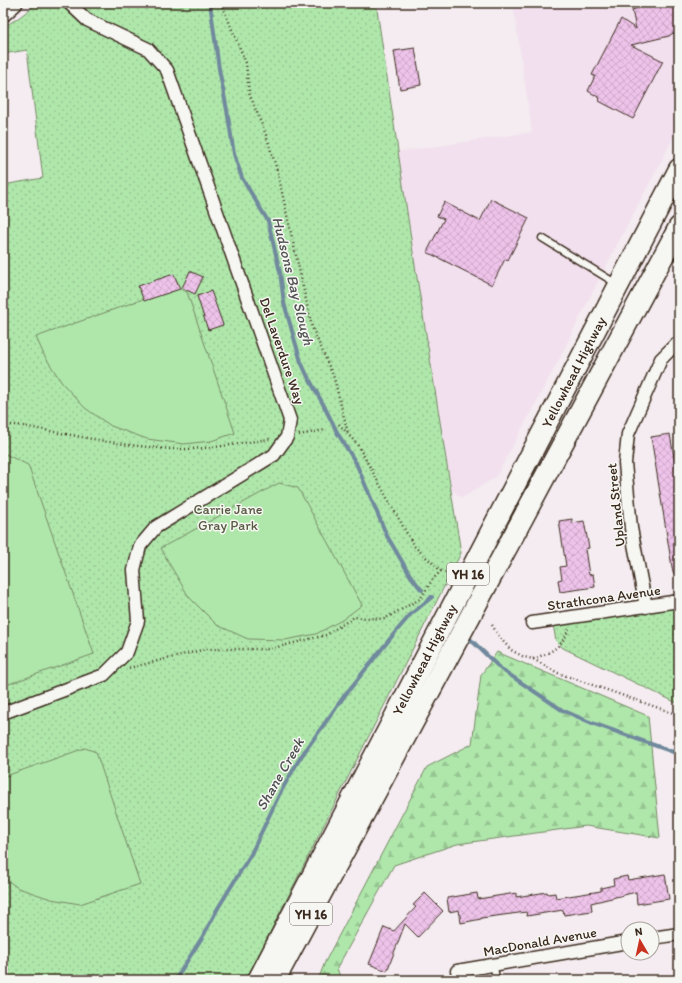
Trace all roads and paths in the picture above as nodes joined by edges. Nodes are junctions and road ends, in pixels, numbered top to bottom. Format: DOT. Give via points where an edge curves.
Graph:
graph roads {
  1 [pos="15,3"];
  2 [pos="69,3"];
  3 [pos="221,3"];
  4 [pos="3,14"];
  5 [pos="679,169"];
  6 [pos="679,227"];
  7 [pos="542,238"];
  8 [pos="618,285"];
  9 [pos="679,343"];
  10 [pos="339,424"];
  11 [pos="3,425"];
  12 [pos="325,430"];
  13 [pos="348,433"];
  14 [pos="287,437"];
  15 [pos="441,571"];
  16 [pos="455,577"];
  17 [pos="679,602"];
  18 [pos="646,607"];
  19 [pos="573,617"];
  20 [pos="532,623"];
  21 [pos="492,625"];
  22 [pos="533,659"];
  23 [pos="104,674"];
  24 [pos="3,713"];
  25 [pos="679,715"];
  26 [pos="679,934"];
  27 [pos="660,937"];
  28 [pos="620,943"];
  29 [pos="494,966"];
  30 [pos="457,971"];
  31 [pos="258,980"];
  32 [pos="275,980"];
  33 [pos="496,980"];
  1 -- 4 [label="street"];
  2 -- 14 [label="street, Del Laverdure Way" via="87,20 148,49 167,70 290,420"];
  3 -- 13 [label="path" via="246,63 249,93 277,170 312,327 334,378"];
  5 -- 8 [label="highway, Yellowhead Highway / YH 16"];
  6 -- 32 [label="highway, Yellowhead Highway / YH 16"];
  7 -- 8 [label="lane"];
  8 -- 31 [label="highway, Yellowhead Highway / YH 16"];
  9 -- 18 [label="street, Upland Street" via="661,359 628,434 625,463 631,528"];
  10 -- 13 [label="path"];
  11 -- 14 [label="path" via="177,449 206,448"];
  12 -- 14 [label="path"];
  13 -- 15 [label="path" via="357,444 414,546"];
  14 -- 23 [label="street, Del Laverdure Way" via="274,455 156,527 140,546 134,570 138,621 127,652"];
  15 -- 16 [label="path"];
  15 -- 23 [label="path" via="420,600 384,619 354,617 326,634 270,650 206,649"];
  17 -- 18 [label="street, Strathcona Avenue"];
  18 -- 19 [label="street, Strathcona Avenue"];
  19 -- 20 [label="street, Strathcona Avenue"];
  19 -- 22 [label="path" via="563,642 548,654"];
  21 -- 22 [label="path" via="511,650"];
  22 -- 25 [label="path" via="558,673"];
  23 -- 24 [label="street, Del Laverdure Way"];
  26 -- 27 [label="street"];
  28 -- 29 [label="street, MacDonald Avenue"];
  29 -- 30 [label="street, MacDonald Avenue"];
  29 -- 33 [label="lane"];
}
